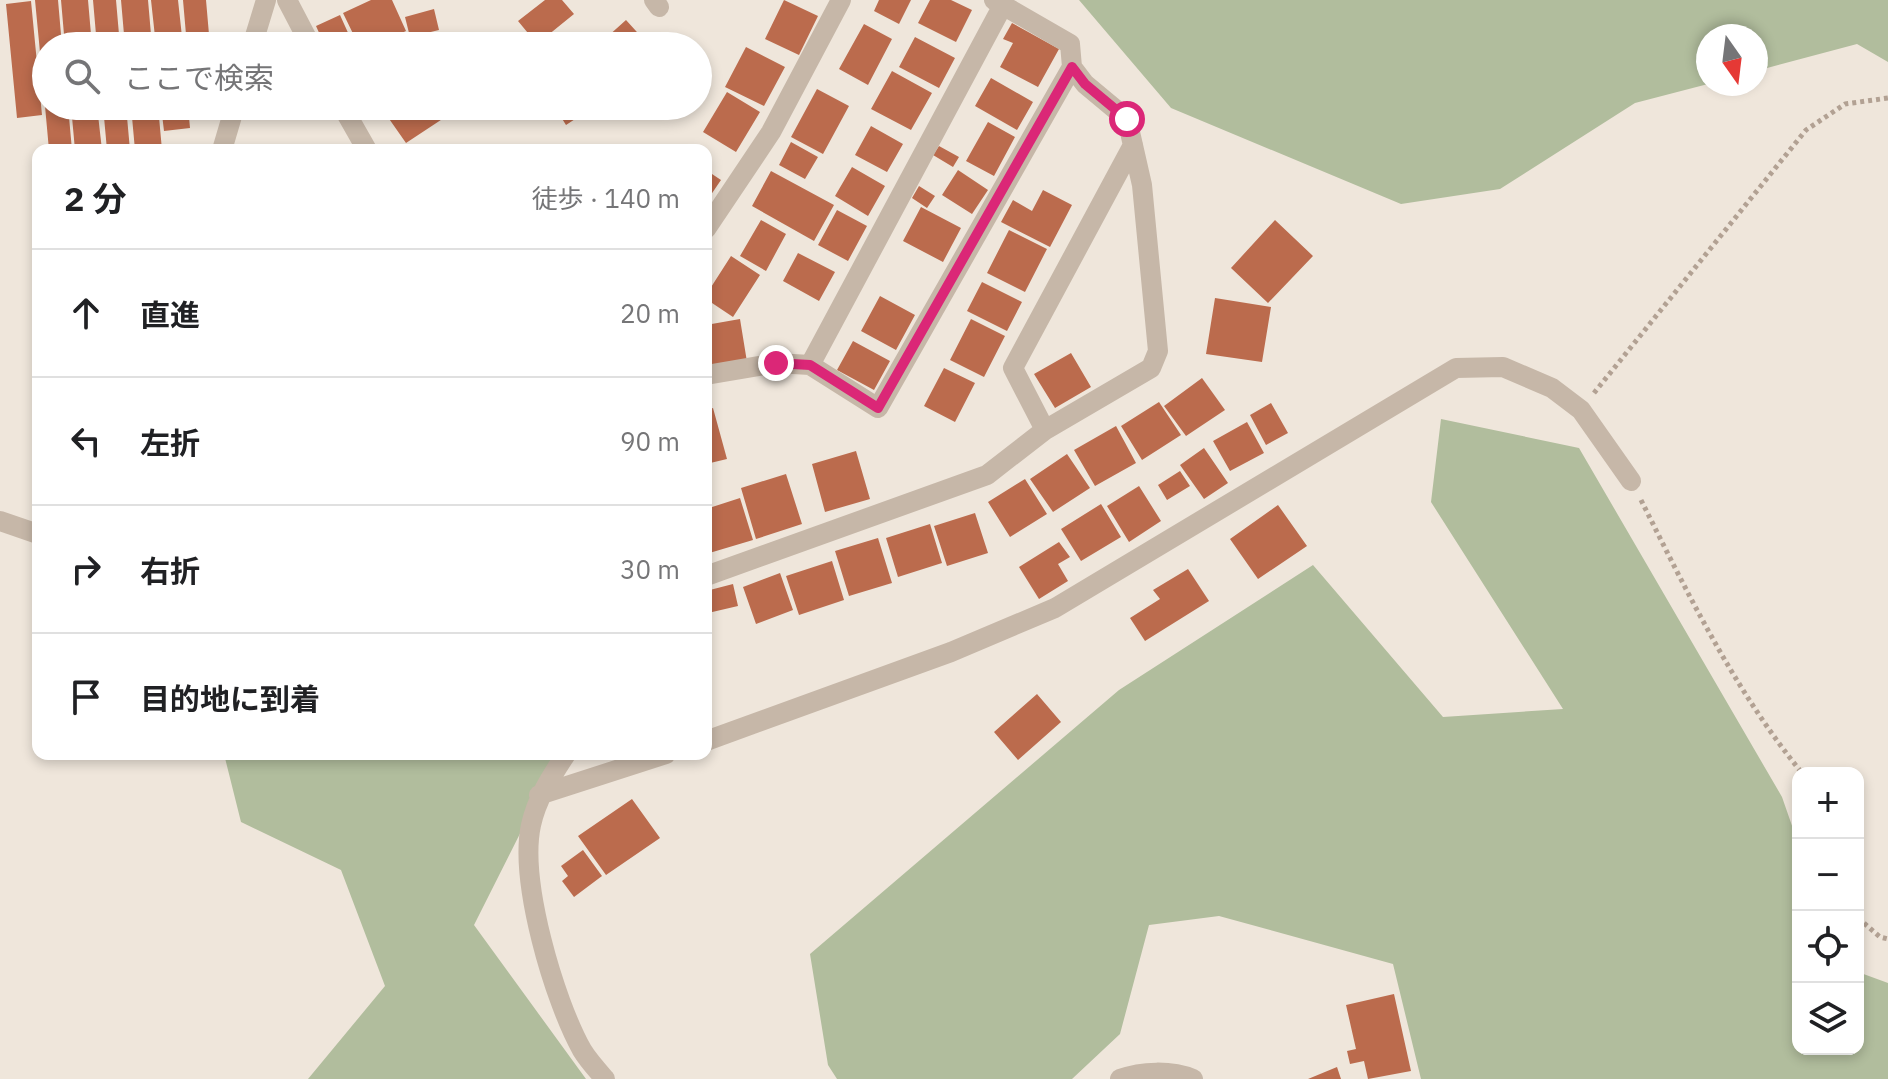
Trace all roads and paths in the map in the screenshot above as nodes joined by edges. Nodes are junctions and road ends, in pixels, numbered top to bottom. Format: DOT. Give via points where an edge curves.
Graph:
graph roads {
  1 [pos="266,0"];
  2 [pos="287,0"];
  3 [pos="841,0"];
  4 [pos="998,3"];
  5 [pos="256,32"];
  6 [pos="304,32"];
  7 [pos="1072,67"];
  8 [pos="1888,98"];
  9 [pos="231,120"];
  10 [pos="350,120"];
  11 [pos="224,144"];
  12 [pos="364,144"];
  13 [pos="1133,145"];
  14 [pos="712,220"];
  15 [pos="810,365"];
  16 [pos="712,374"];
  17 [pos="1581,410"];
  18 [pos="1045,430"];
  19 [pos="1631,481"];
  20 [pos="0,521"];
  21 [pos="32,532"];
  22 [pos="712,574"];
  23 [pos="712,739"];
  24 [pos="562,760"];
  25 [pos="647,760"];
  26 [pos="1797,767"];
  27 [pos="539,795"];
  28 [pos="1864,923"];
  29 [pos="1888,939"];
  30 [pos="605,1079"];
  31 [pos="1120,1079"];
  32 [pos="1193,1079"];
  1 -- 5 [label="street"];
  2 -- 6 [label="street"];
  3 -- 14 [label="street" via="771,132"];
  4 -- 7 [label="street" via="1070,44"];
  4 -- 15 [label="street"];
  7 -- 13 [label="street" via="1127,119"];
  7 -- 15 [label="street" via="878,408"];
  8 -- 17 [label="path" via="1845,104 1806,130"];
  9 -- 11 [label="street"];
  10 -- 12 [label="street"];
  13 -- 18 [label="street" via="1013,368"];
  13 -- 18 [label="street" via="1142,185 1158,351 1151,368"];
  15 -- 16 [label="street" via="776,363"];
  17 -- 19 [label="street"];
  17 -- 23 [label="street" via="1552,388 1503,367 1456,368 1055,608 951,652"];
  18 -- 22 [label="street" via="987,475"];
  19 -- 26 [label="path" via="1701,621"];
  20 -- 21 [label="street"];
  24 -- 27 [label="street"];
  25 -- 27 [label="street"];
  27 -- 30 [label="street" via="530,828 530,871 550,976 582,1051"];
  28 -- 29 [label="path"];
  31 -- 32 [label="street" via="1180,1074"];
}
